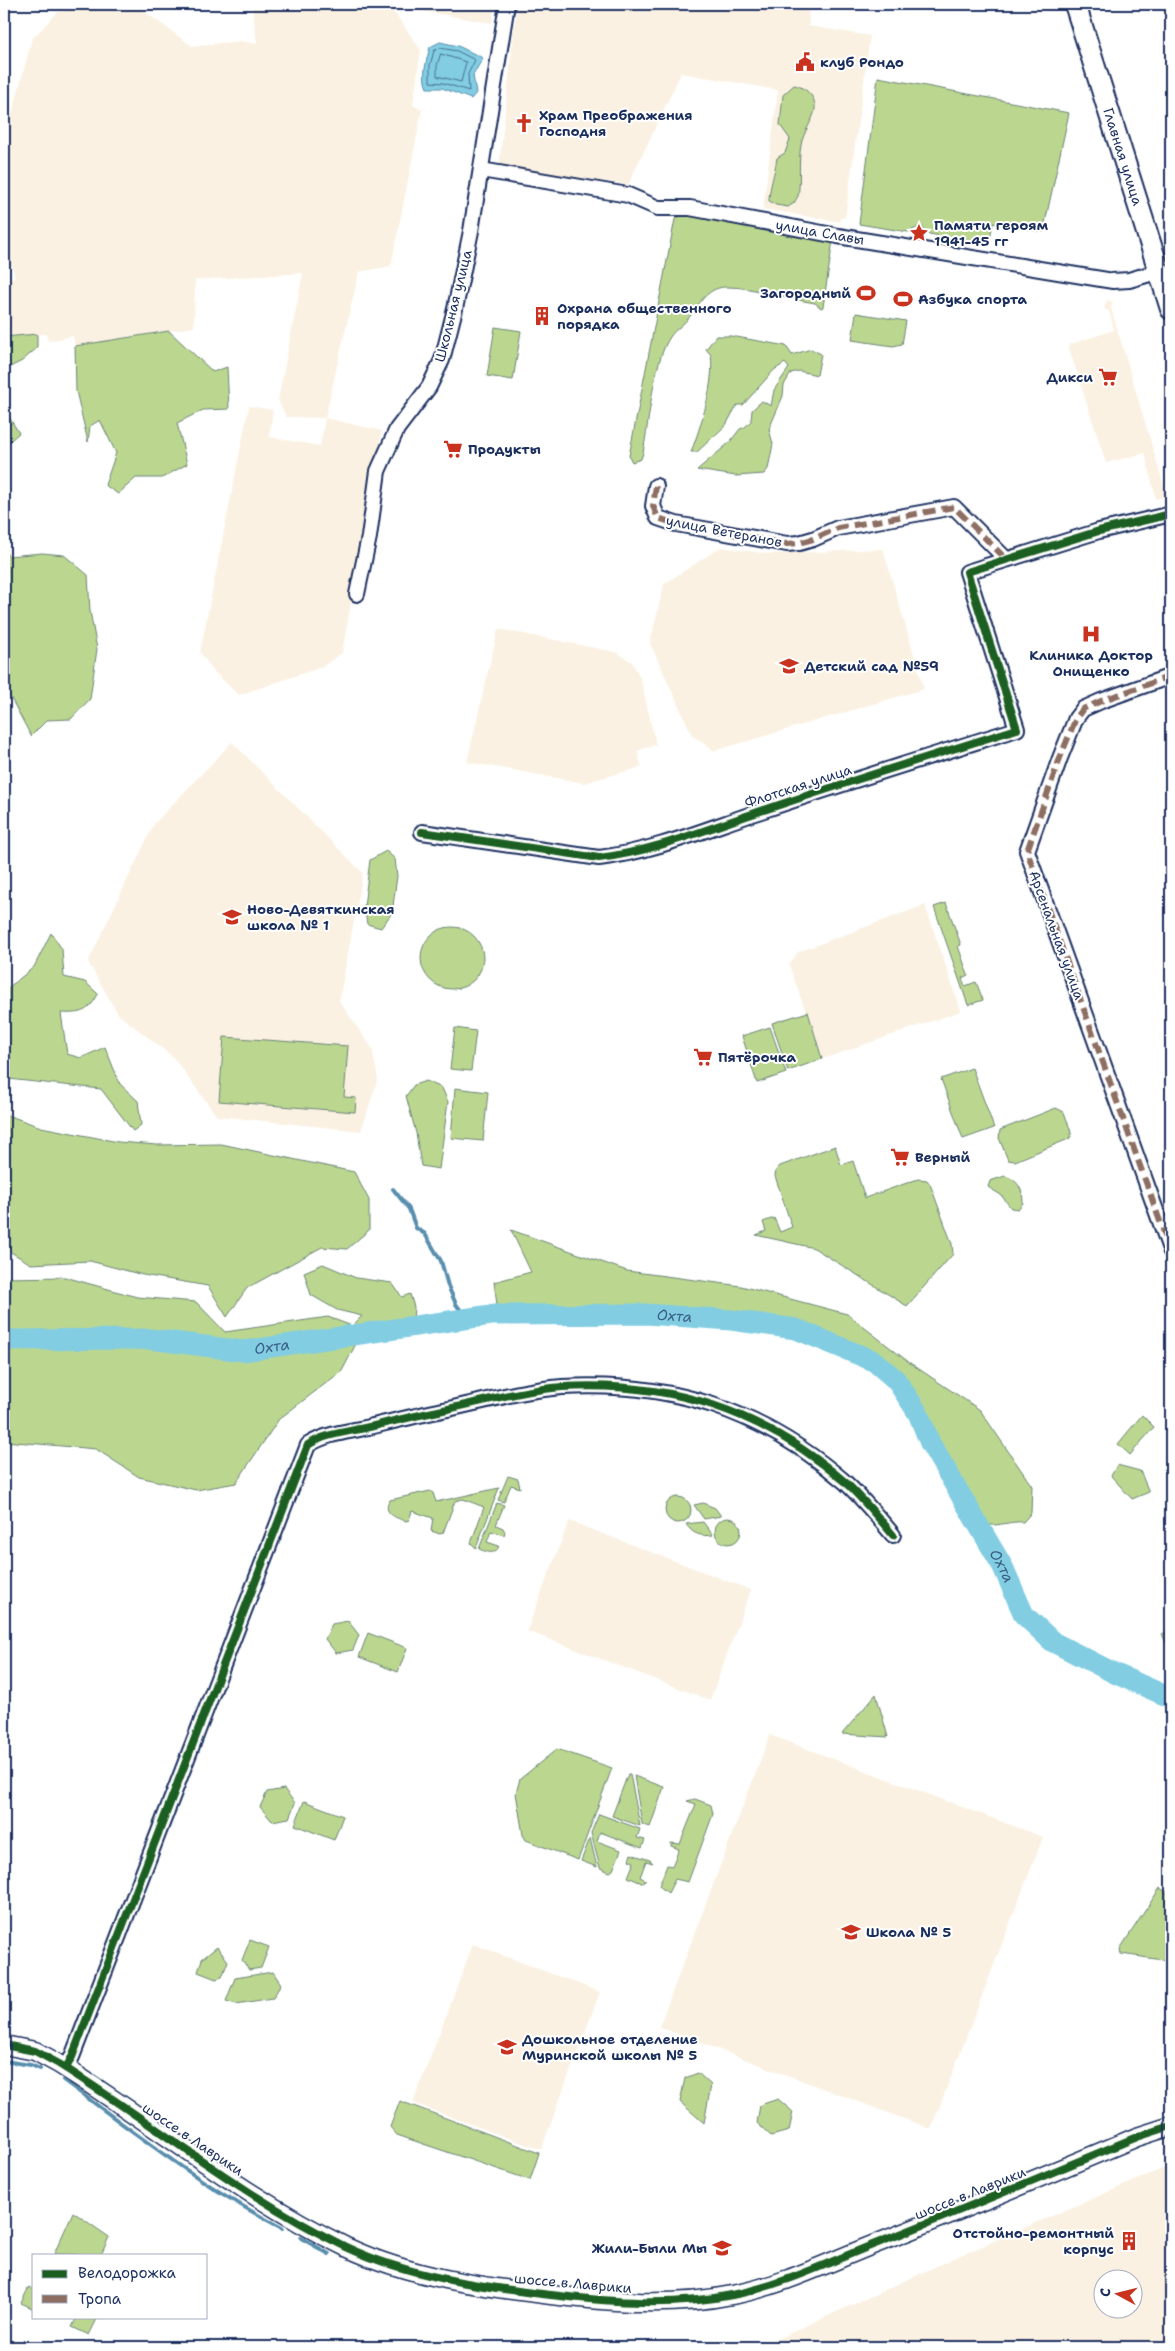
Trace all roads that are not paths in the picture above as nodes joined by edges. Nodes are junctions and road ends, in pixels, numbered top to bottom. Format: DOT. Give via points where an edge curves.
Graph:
graph roads {
  1 [pos="507,4"];
  2 [pos="1075,4"];
  3 [pos="481,170"];
  4 [pos="1160,271"];
  5 [pos="1171,309"];
  6 [pos="656,486"];
  7 [pos="1171,514"];
  8 [pos="1006,559"];
  9 [pos="357,594"];
  10 [pos="1171,676"];
  11 [pos="422,832"];
  12 [pos="1171,1252"];
  13 [pos="894,1535"];
  14 [pos="4,2045"];
  15 [pos="66,2068"];
  16 [pos="1171,2126"];
  1 -- 3 [label="street, Школьная улица"];
  2 -- 4 [label="main road, Главная улица"];
  3 -- 4 [label="street, улица Славы" via="628,195 658,208 690,208 1113,281"];
  3 -- 9 [label="street, Школьная улица" via="442,360 429,387 397,429 378,471 370,537"];
  4 -- 5 [label="main road, Главная улица"];
  6 -- 8 [label="street, улица Ветеранов" via="653,506 658,518 788,544 806,541 838,528 954,507"];
  7 -- 8 [label="street" via="1099,531"];
  8 -- 11 [label="street, Флотская улица" via="967,572 1017,729 625,855 599,858"];
  10 -- 12 [label="street, Арсенальная улица" via="1083,709 1063,750 1027,851"];
  13 -- 15 [label="street" via="846,1483 813,1456 757,1422 696,1399 649,1390 561,1387 404,1417 321,1437 308,1445"];
  14 -- 15 [label="street, шоссе в Лаврики" via="35,2051"];
  15 -- 16 [label="street, шоссе в Лаврики" via="259,2198 298,2222 366,2255 425,2274 468,2283 607,2300 681,2302 753,2291"];
}
